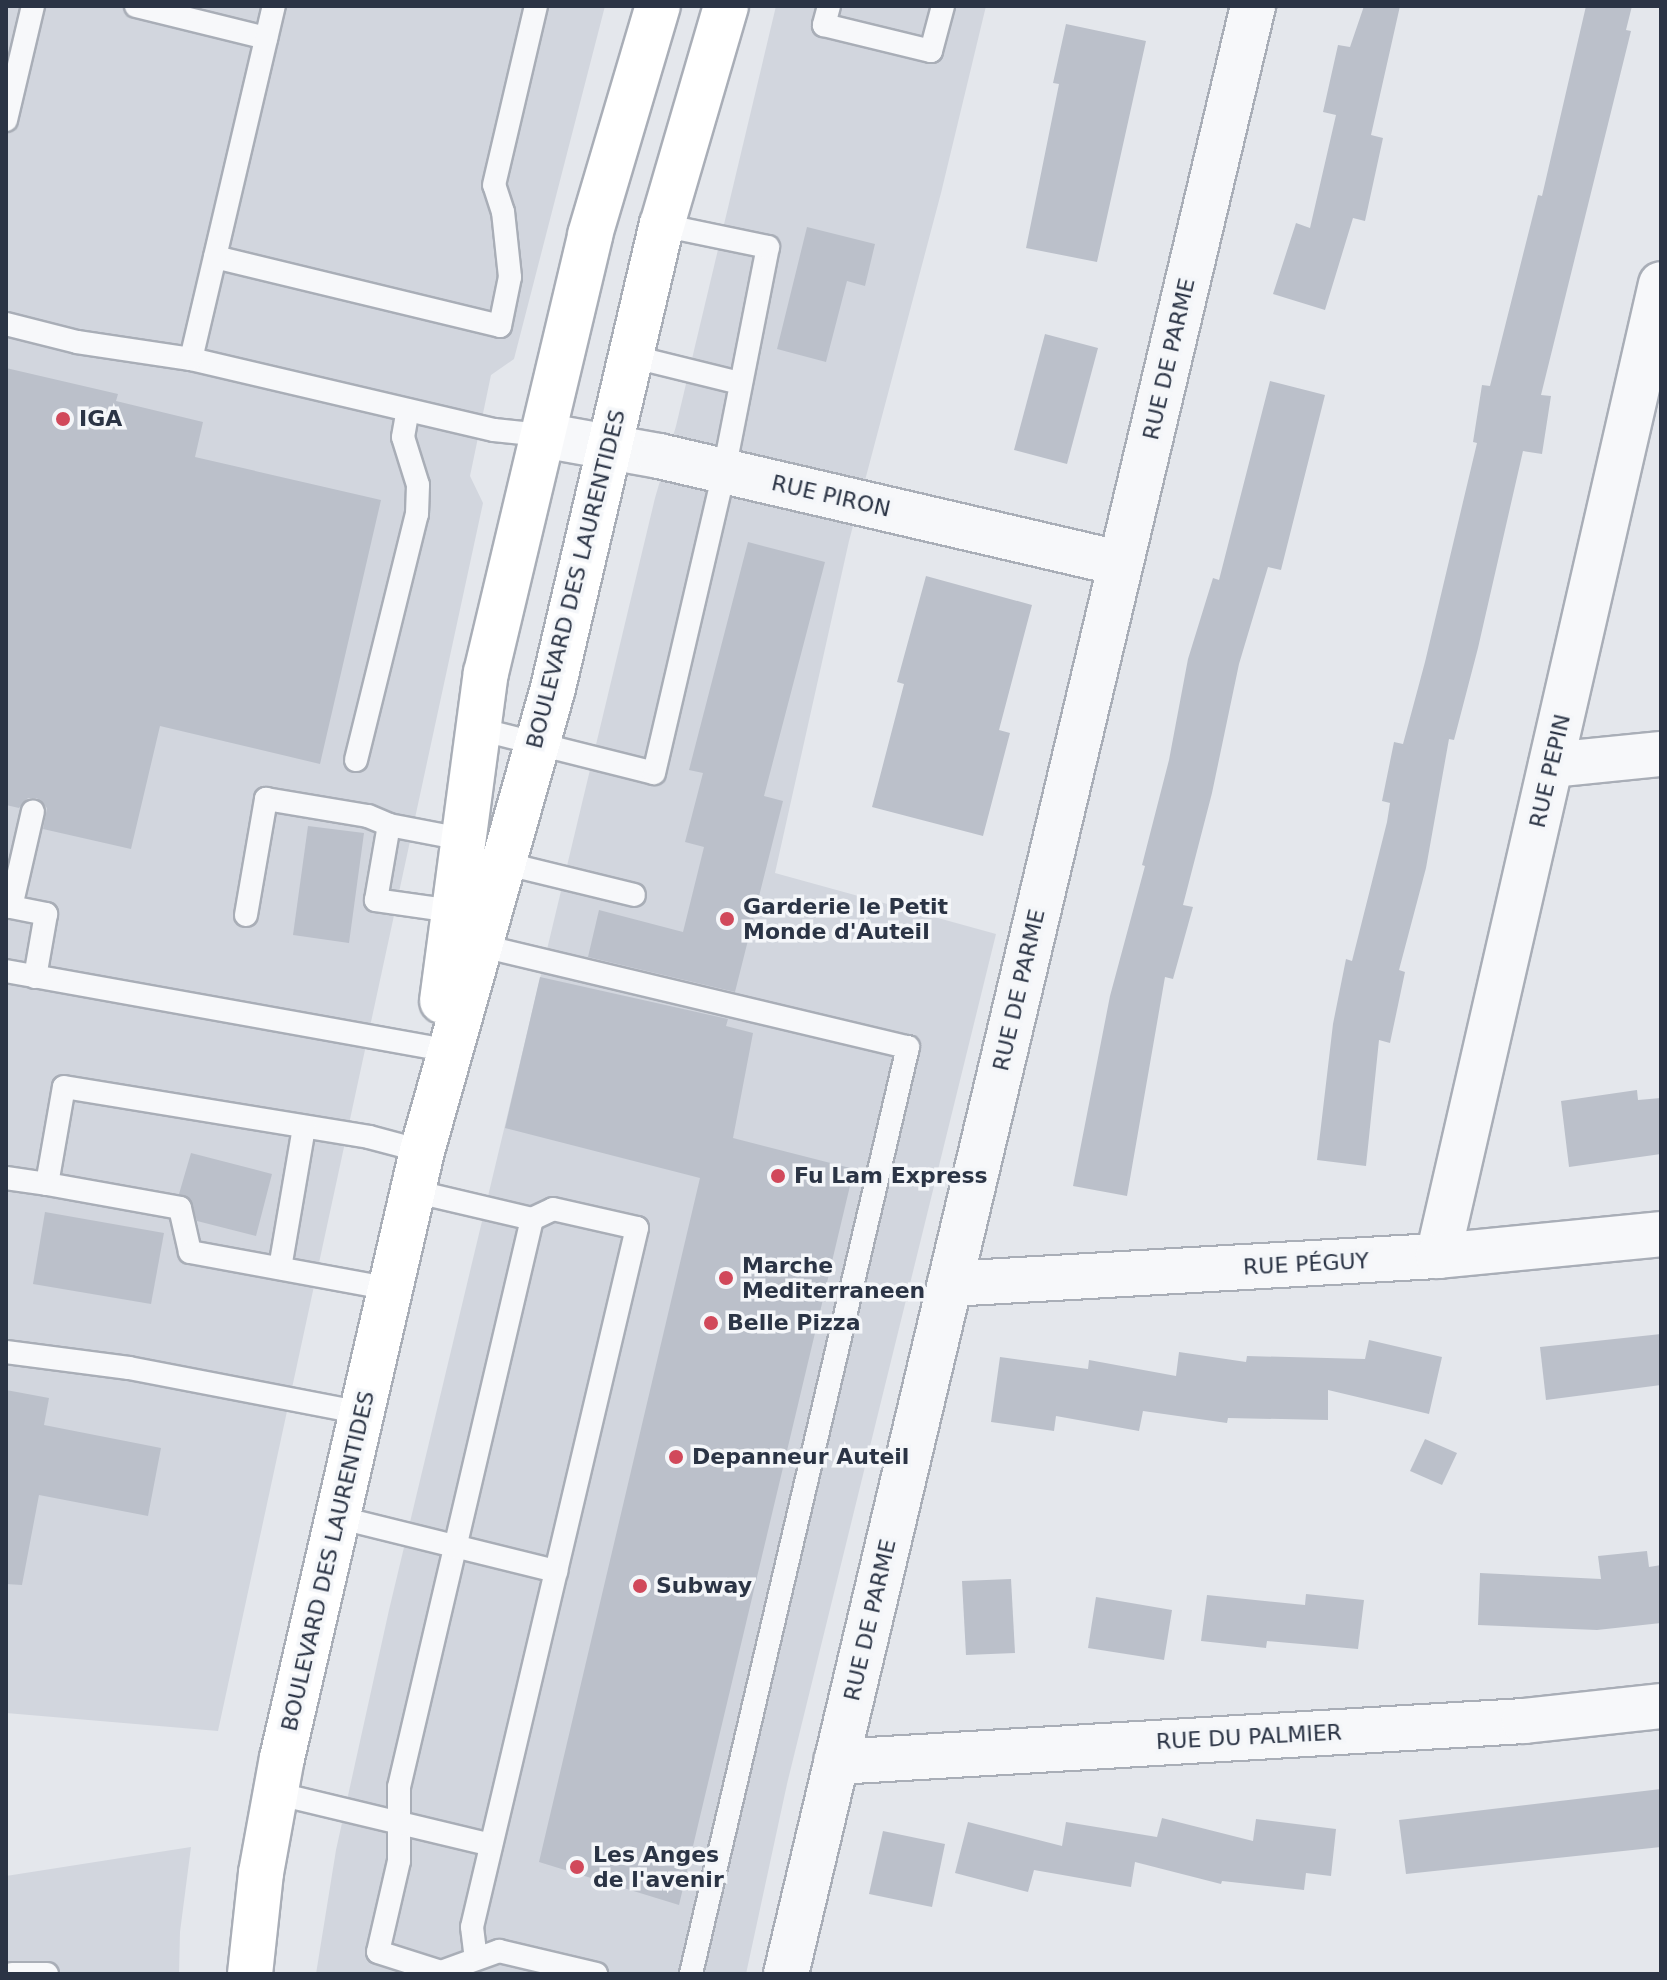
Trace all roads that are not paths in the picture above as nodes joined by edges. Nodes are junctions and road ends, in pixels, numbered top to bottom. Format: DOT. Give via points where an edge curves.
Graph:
graph roads {
  1 [pos="33,6"];
  2 [pos="136,6"];
  3 [pos="274,6"];
  4 [pos="536,6"];
  5 [pos="658,6"];
  6 [pos="726,6"];
  7 [pos="829,6"];
  8 [pos="943,6"];
  9 [pos="1253,6"];
  10 [pos="266,38"];
  11 [pos="6,120"];
  12 [pos="662,225"];
  13 [pos="215,257"];
  14 [pos="1661,284"];
  15 [pos="6,324"];
  16 [pos="630,356"];
  17 [pos="191,359"];
  18 [pos="740,383"];
  19 [pos="408,410"];
  20 [pos="542,435"];
  21 [pos="609,448"];
  22 [pos="724,471"];
  23 [pos="1120,563"];
  24 [pos="479,729"];
  25 [pos="537,744"];
  26 [pos="1661,754"];
  27 [pos="356,760"];
  28 [pos="1551,765"];
  29 [pos="33,811"];
  30 [pos="389,825"];
  31 [pos="463,846"];
  32 [pos="506,856"];
  33 [pos="634,895"];
  34 [pos="8,906"];
  35 [pos="246,915"];
  36 [pos="468,928"];
  37 [pos="6,971"];
  38 [pos="35,977"];
  39 [pos="435,1048"];
  40 [pos="304,1127"];
  41 [pos="417,1171"];
  42 [pos="6,1178"];
  43 [pos="47,1184"];
  44 [pos="532,1219"];
  45 [pos="1661,1234"];
  46 [pos="1438,1256"];
  47 [pos="280,1268"];
  48 [pos="950,1284"];
  49 [pos="391,1289"];
  50 [pos="6,1352"];
  51 [pos="363,1413"];
  52 [pos="337,1517"];
  53 [pos="455,1548"];
  54 [pos="556,1571"];
  55 [pos="1661,1706"];
  56 [pos="836,1762"];
  57 [pos="275,1793"];
  58 [pos="400,1822"];
  59 [pos="491,1845"];
  60 [pos="476,1958"];
  61 [pos="441,1973"];
  62 [pos="12,1974"];
  63 [pos="47,1974"];
  64 [pos="250,1974"];
  65 [pos="596,1974"];
  66 [pos="691,1974"];
  67 [pos="786,1974"];
  1 -- 11 [label="lane"];
  2 -- 10 [label="lane"];
  3 -- 10 [label="lane"];
  4 -- 13 [label="lane" via="494,185 503,212 510,277 500,326"];
  5 -- 20 [label="main road, BOULEVARD DES LAURENTIDES" via="606,173"];
  6 -- 12 [label="main road, BOULEVARD DES LAURENTIDES"];
  7 -- 8 [label="lane" via="824,25 931,51"];
  9 -- 23 [label="street, RUE DE PARME"];
  10 -- 13 [label="lane"];
  12 -- 16 [label="main road, BOULEVARD DES LAURENTIDES"];
  12 -- 18 [label="lane" via="768,247"];
  13 -- 17 [label="lane"];
  14 -- 28 [label="street, RUE PEPIN"];
  15 -- 17 [label="lane" via="77,342"];
  16 -- 18 [label="lane"];
  16 -- 21 [label="main road, BOULEVARD DES LAURENTIDES"];
  17 -- 19 [label="lane"];
  18 -- 22 [label="lane"];
  19 -- 20 [label="lane"];
  19 -- 27 [label="lane" via="403,437 418,485 417,514"];
  20 -- 21 [label="street, RUE PIRON"];
  20 -- 24 [label="main road, BOULEVARD DES LAURENTIDES" via="486,673"];
  21 -- 22 [label="street, RUE PIRON"];
  21 -- 25 [label="main road, BOULEVARD DES LAURENTIDES"];
  22 -- 23 [label="street, RUE PIRON"];
  22 -- 25 [label="lane" via="654,773"];
  23 -- 48 [label="street, RUE DE PARME"];
  24 -- 25 [label="lane"];
  24 -- 31 [label="main road, BOULEVARD DES LAURENTIDES"];
  25 -- 32 [label="main road, BOULEVARD DES LAURENTIDES"];
  26 -- 28 [label="street"];
  28 -- 46 [label="street, RUE PEPIN"];
  29 -- 34 [label="lane"];
  30 -- 31 [label="lane"];
  30 -- 35 [label="lane" via="368,816 266,799"];
  30 -- 36 [label="lane" via="376,900"];
  31 -- 32 [label="lane"];
  31 -- 36 [label="main road, BOULEVARD DES LAURENTIDES"];
  32 -- 33 [label="lane"];
  32 -- 36 [label="main road, BOULEVARD DES LAURENTIDES"];
  34 -- 38 [label="lane" via="46,914"];
  36 -- 39 [label="main road, BOULEVARD DES LAURENTIDES"];
  36 -- 41 [label="main road, BOULEVARD DES LAURENTIDES"];
  36 -- 66 [label="lane" via="908,1047"];
  37 -- 38 [label="lane"];
  38 -- 39 [label="lane"];
  39 -- 41 [label="main road, BOULEVARD DES LAURENTIDES"];
  40 -- 41 [label="lane"];
  40 -- 43 [label="lane" via="64,1087"];
  40 -- 47 [label="lane"];
  41 -- 44 [label="lane"];
  41 -- 49 [label="main road, BOULEVARD DES LAURENTIDES"];
  42 -- 43 [label="lane"];
  43 -- 47 [label="lane" via="180,1208 190,1252"];
  44 -- 53 [label="lane"];
  44 -- 54 [label="lane" via="553,1209 637,1228"];
  45 -- 46 [label="street, RUE PÉGUY"];
  46 -- 48 [label="street, RUE PÉGUY"];
  47 -- 49 [label="lane"];
  48 -- 56 [label="street, RUE DE PARME"];
  49 -- 51 [label="main road, BOULEVARD DES LAURENTIDES"];
  50 -- 51 [label="lane" via="129,1368"];
  51 -- 52 [label="main road, BOULEVARD DES LAURENTIDES"];
  52 -- 53 [label="lane"];
  52 -- 57 [label="main road, BOULEVARD DES LAURENTIDES"];
  53 -- 54 [label="lane"];
  53 -- 58 [label="lane" via="399,1787"];
  54 -- 59 [label="lane"];
  55 -- 56 [label="street, RUE DU PALMIER" via="1524,1721"];
  56 -- 67 [label="street, RUE DE PARME"];
  57 -- 58 [label="lane"];
  57 -- 64 [label="main road, BOULEVARD DES LAURENTIDES"];
  58 -- 59 [label="lane"];
  58 -- 61 [label="lane" via="399,1861 378,1952"];
  59 -- 60 [label="lane" via="472,1927"];
  60 -- 61 [label="lane"];
  60 -- 65 [label="lane" via="499,1951"];
  62 -- 63 [label="lane"];
}
